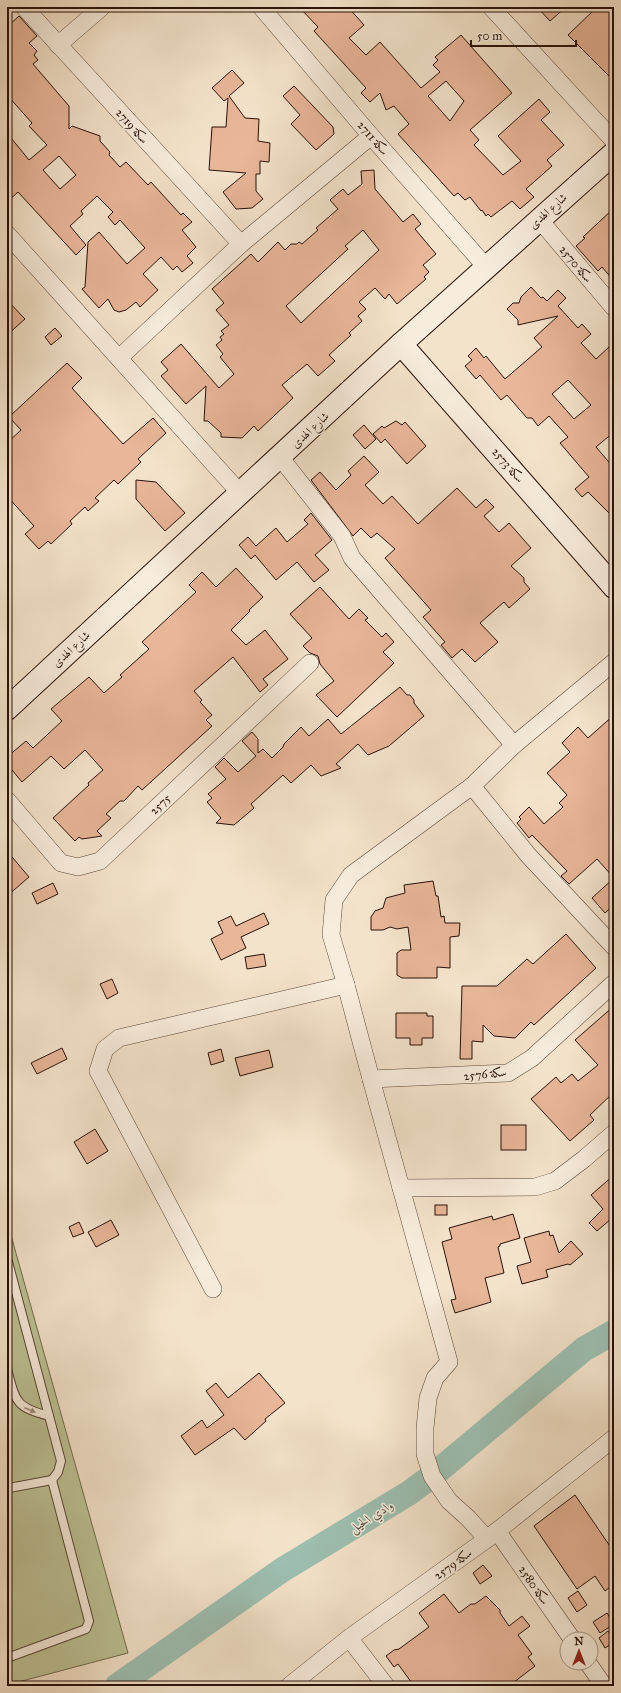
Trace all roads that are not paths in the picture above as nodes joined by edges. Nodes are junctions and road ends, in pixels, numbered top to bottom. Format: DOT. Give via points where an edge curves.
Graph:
graph roads {
  1 [pos="24,7"];
  2 [pos="102,7"];
  3 [pos="261,7"];
  4 [pos="491,7"];
  5 [pos="58,45"];
  6 [pos="370,136"];
  7 [pos="614,141"];
  8 [pos="614,153"];
  9 [pos="539,219"];
  10 [pos="7,234"];
  11 [pos="241,244"];
  12 [pos="486,266"];
  13 [pos="614,308"];
  14 [pos="401,344"];
  15 [pos="119,358"];
  16 [pos="280,457"];
  17 [pos="240,493"];
  18 [pos="614,586"];
  19 [pos="614,662"];
  20 [pos="310,663"];
  21 [pos="7,709"];
  22 [pos="514,745"];
  23 [pos="472,786"];
  24 [pos="7,800"];
  25 [pos="614,947"];
  26 [pos="614,983"];
  27 [pos="346,985"];
  28 [pos="370,1080"];
  29 [pos="614,1133"];
  30 [pos="401,1188"];
  31 [pos="7,1258"];
  32 [pos="213,1289"];
  33 [pos="7,1369"];
  34 [pos="50,1416"];
  35 [pos="614,1438"];
  36 [pos="52,1480"];
  37 [pos="9,1488"];
  38 [pos="492,1535"];
  39 [pos="566,1631"];
  40 [pos="349,1638"];
  41 [pos="7,1658"];
  42 [pos="594,1671"];
  43 [pos="289,1686"];
  44 [pos="386,1686"];
  45 [pos="604,1686"];
  1 -- 5 [label="street, سكة 2719"];
  2 -- 5 [label="street"];
  3 -- 6 [label="street, سكة 2711"];
  4 -- 7 [label="street"];
  5 -- 11 [label="street, سكة 2719"];
  6 -- 11 [label="street"];
  6 -- 12 [label="street, سكة 2711"];
  8 -- 9 [label="street, شارع الهدى"];
  9 -- 12 [label="street, شارع الهدى"];
  9 -- 13 [label="street, سكة 2570"];
  10 -- 15 [label="street"];
  11 -- 15 [label="street"];
  12 -- 14 [label="street, شارع الهدى"];
  14 -- 16 [label="street, شارع الهدى"];
  14 -- 18 [label="street, سكة 2573"];
  15 -- 17 [label="street"];
  16 -- 17 [label="street, شارع الهدى"];
  16 -- 22 [label="street" via="342,536 352,558"];
  17 -- 21 [label="street, شارع الهدى"];
  19 -- 22 [label="street"];
  20 -- 24 [label="street, 2575" via="100,861 78,867 61,863"];
  22 -- 23 [label="street"];
  23 -- 25 [label="street" via="528,856"];
  23 -- 27 [label="street" via="351,875 334,900 331,935"];
  26 -- 28 [label="street, سكة 2576" via="532,1058 508,1073"];
  27 -- 28 [label="street"];
  27 -- 32 [label="street" via="119,1038 105,1049 98,1071"];
  28 -- 30 [label="street"];
  29 -- 30 [label="street" via="555,1181 535,1187"];
  30 -- 38 [label="street, سكة 2580" via="449,1362 436,1378 428,1398 425,1454 432,1476 449,1501"];
  31 -- 34 [label="lane"];
  33 -- 34 [label="lane, one-way" via="17,1400 29,1411"];
  34 -- 36 [label="lane" via="61,1461"];
  35 -- 38 [label="street, سكة 2579"];
  36 -- 37 [label="lane"];
  36 -- 41 [label="lane" via="89,1621 86,1629"];
  38 -- 39 [label="street, سكة 2580"];
  38 -- 40 [label="street, سكة 2579"];
  40 -- 43 [label="street, سكة 2579"];
  40 -- 44 [label="street"];
  42 -- 45 [label="street"];
}
